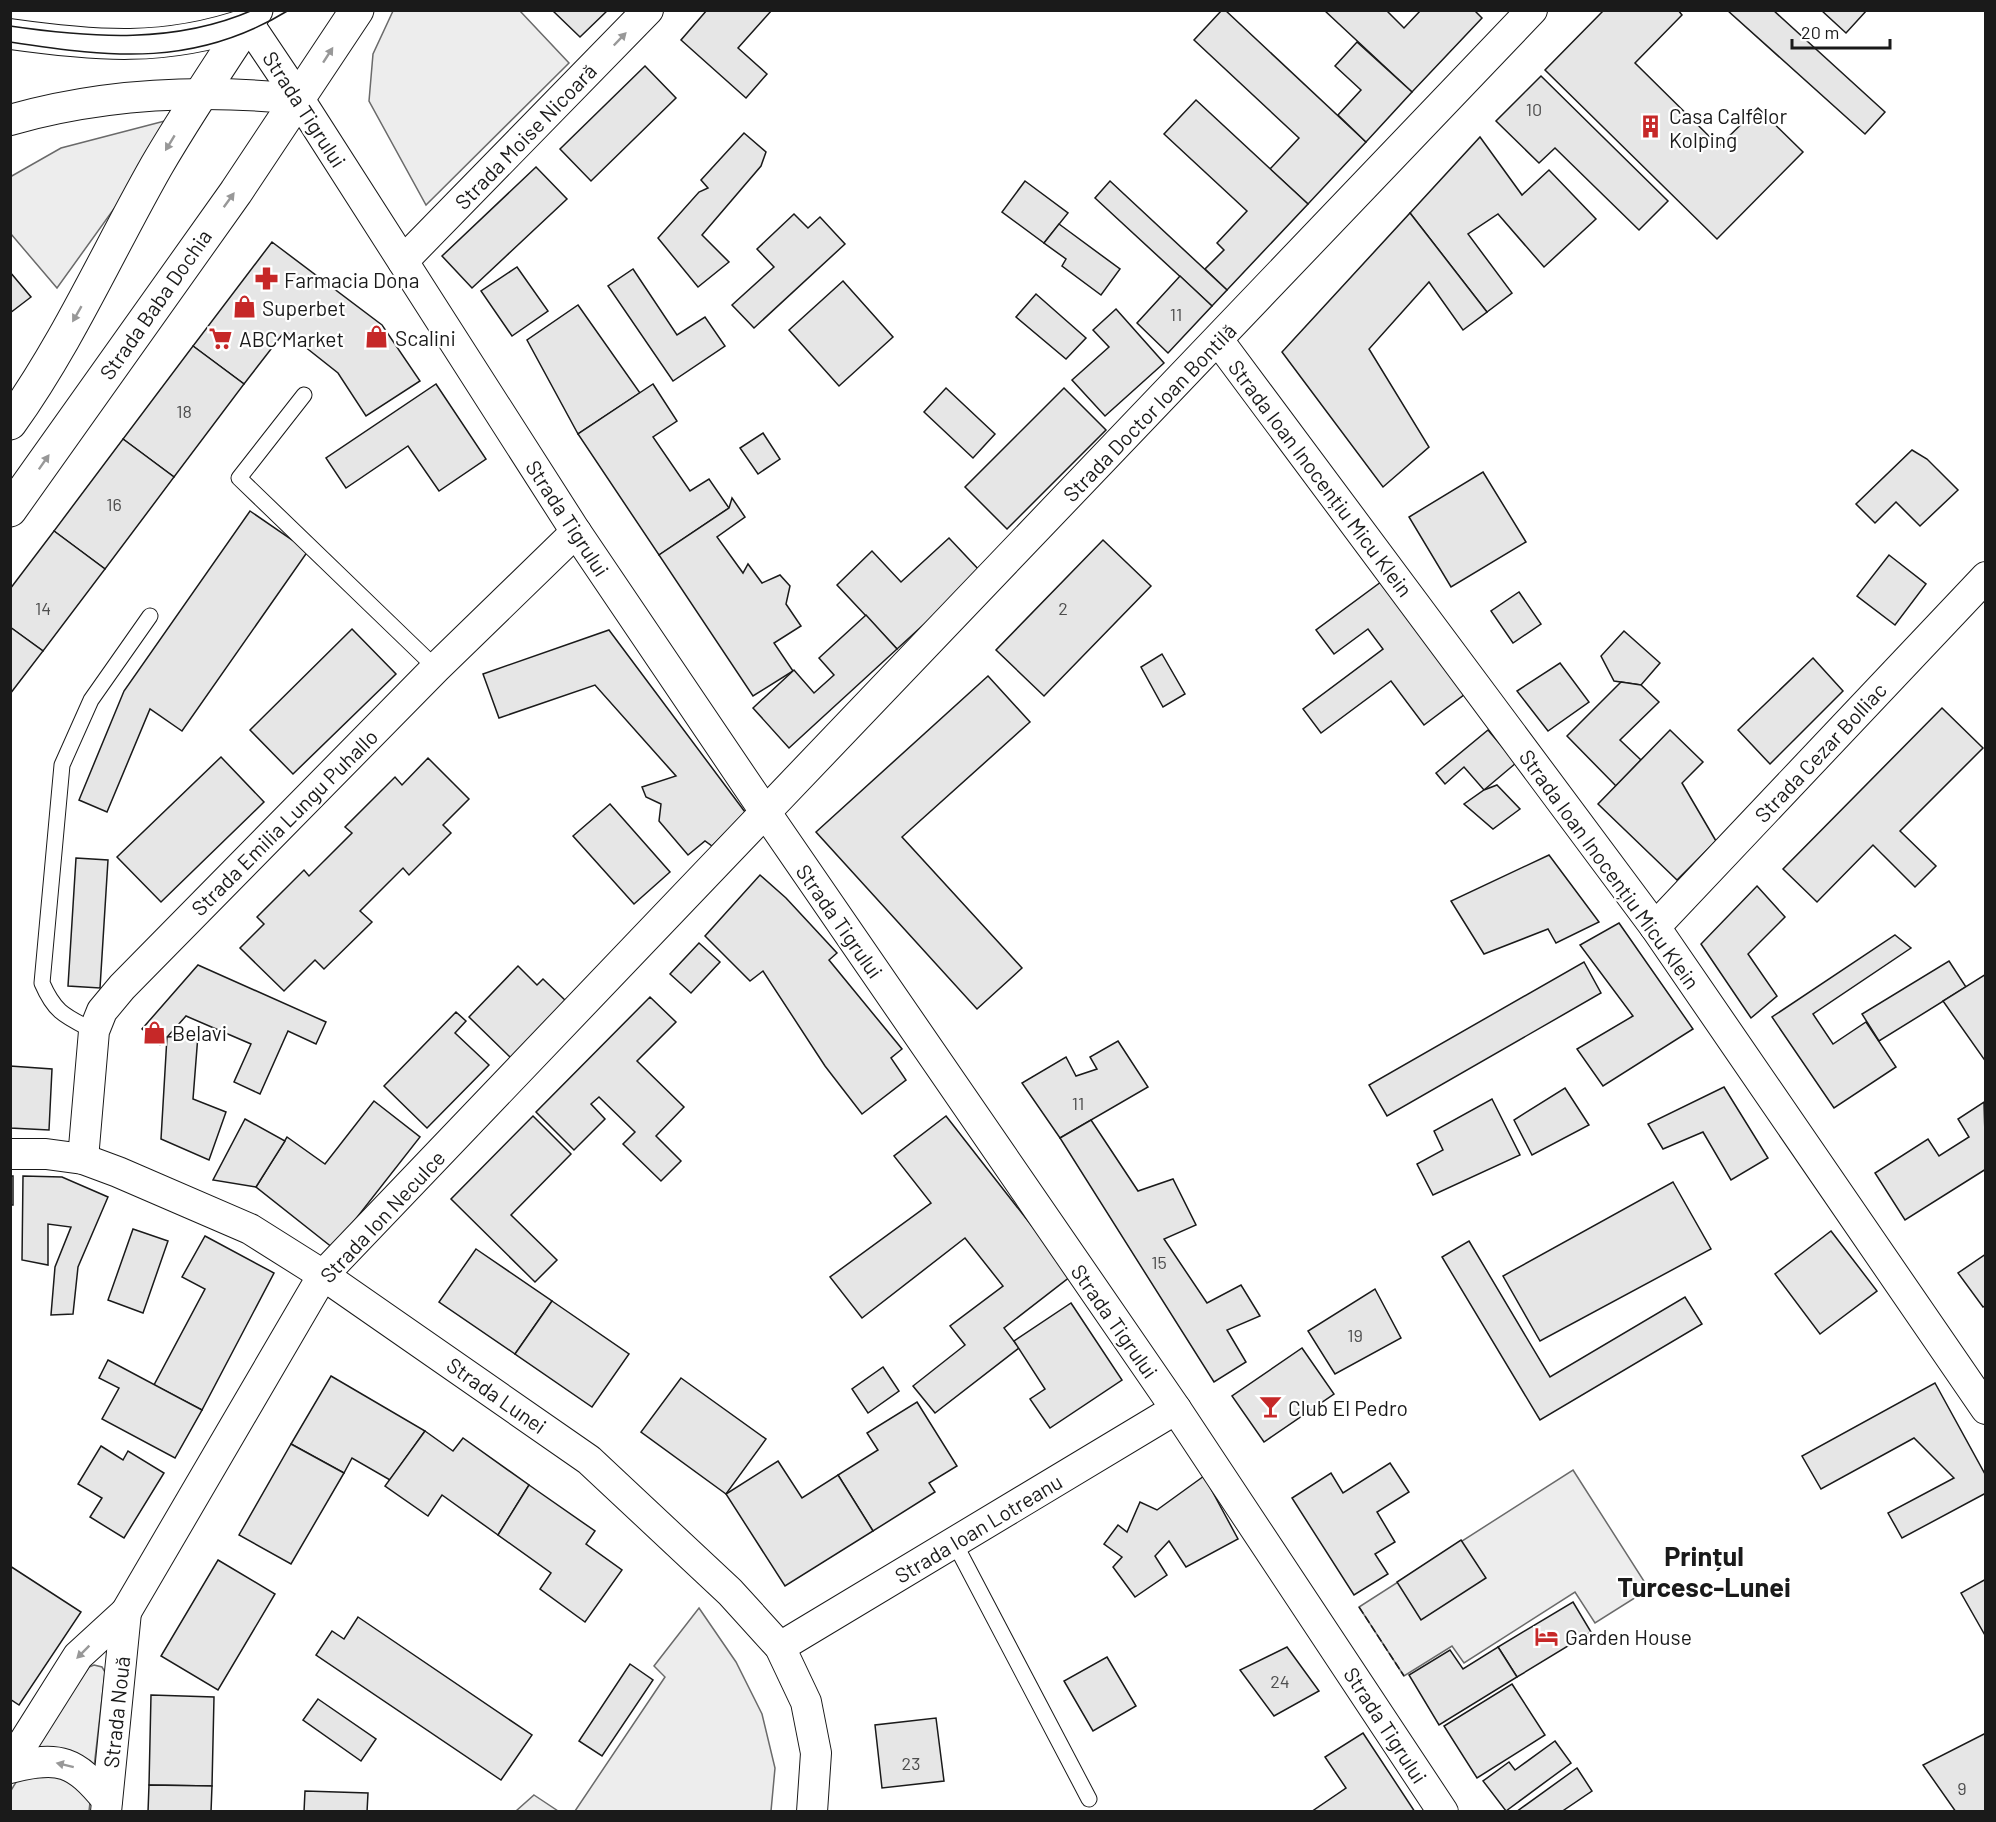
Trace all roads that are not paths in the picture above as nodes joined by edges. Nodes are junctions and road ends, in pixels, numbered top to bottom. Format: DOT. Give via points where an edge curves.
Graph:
graph roads {
  1 [pos="357,10"];
  2 [pos="648,10"];
  3 [pos="1532,10"];
  4 [pos="252,16"];
  5 [pos="10,34"];
  6 [pos="200,93"];
  7 [pos="299,99"];
  8 [pos="10,120"];
  9 [pos="403,261"];
  10 [pos="1218,340"];
  11 [pos="304,395"];
  12 [pos="10,423"];
  13 [pos="10,510"];
  14 [pos="576,532"];
  15 [pos="1986,577"];
  16 [pos="150,616"];
  17 [pos="436,668"];
  18 [pos="766,813"];
  19 [pos="1655,927"];
  20 [pos="94,1031"];
  21 [pos="10,1154"];
  22 [pos="83,1159"];
  23 [pos="323,1275"];
  24 [pos="1176,1409"];
  25 [pos="1986,1409"];
  26 [pos="954,1542"];
  27 [pos="126,1612"];
  28 [pos="780,1647"];
  29 [pos="10,1766"];
  30 [pos="1089,1799"];
  31 [pos="106,1806"];
  32 [pos="812,1812"];
  33 [pos="1443,1812"];
  7 -- 1 [label="main road, Strada Baba Dochia, one-way"];
  9 -- 2 [label="street, Strada Moise Nicoară, one-way"];
  3 -- 10 [label="street, Strada Doctor Ioan Bontilă"];
  4 -- 5 [label="street" via="192,39 142,45"];
  4 -- 6 [label="main road"];
  4 -- 7 [label="street, Strada Tigrului"];
  6 -- 7 [label="street"];
  6 -- 8 [label="street" via="60,106"];
  6 -- 12 [label="main road, one-way" via="78,314"];
  7 -- 9 [label="street, Strada Tigrului"];
  13 -- 7 [label="main road, Strada Baba Dochia, one-way"];
  9 -- 14 [label="street, Strada Tigrului"];
  10 -- 18 [label="street, Strada Doctor Ioan Bontilă"];
  10 -- 19 [label="street, Strada Ioan Inocențiu Micu Klein"];
  11 -- 17 [label="lane" via="239,478"];
  14 -- 17 [label="street, Strada Emilia Lungu Puhallo"];
  14 -- 18 [label="street, Strada Tigrului"];
  15 -- 19 [label="street, Strada Cezar Bolliac"];
  16 -- 20 [label="lane" via="91,700 62,765 42,983 51,1005"];
  17 -- 20 [label="street, Strada Emilia Lungu Puhallo" via="122,987 102,1011"];
  18 -- 23 [label="street, Strada Ion Neculce"];
  18 -- 24 [label="street, Strada Tigrului"];
  19 -- 25 [label="street, Strada Ioan Inocențiu Micu Klein"];
  20 -- 22 [label="street, Strada Emilia Lungu Puhallo"];
  21 -- 22 [label="street, Strada Lunei"];
  22 -- 23 [label="street, Strada Lunei" via="250,1229"];
  23 -- 27 [label="street, Strada Ion Neculce"];
  23 -- 28 [label="street, Strada Lunei" via="589,1460 730,1592"];
  24 -- 26 [label="street, Strada Ioan Lotreanu"];
  24 -- 33 [label="street, Strada Tigrului"];
  26 -- 28 [label="street, Strada Ioan Lotreanu"];
  26 -- 30 [label="lane"];
  27 -- 29 [label="street, Strada Ion Neculce, one-way" via="78,1656"];
  27 -- 31 [label="street, Strada Nouă"];
  28 -- 32 [label="street, Strada Lunei" via="806,1702 816,1753"];
  31 -- 29 [label="street, one-way" via="76,1767 53,1762"];
}
